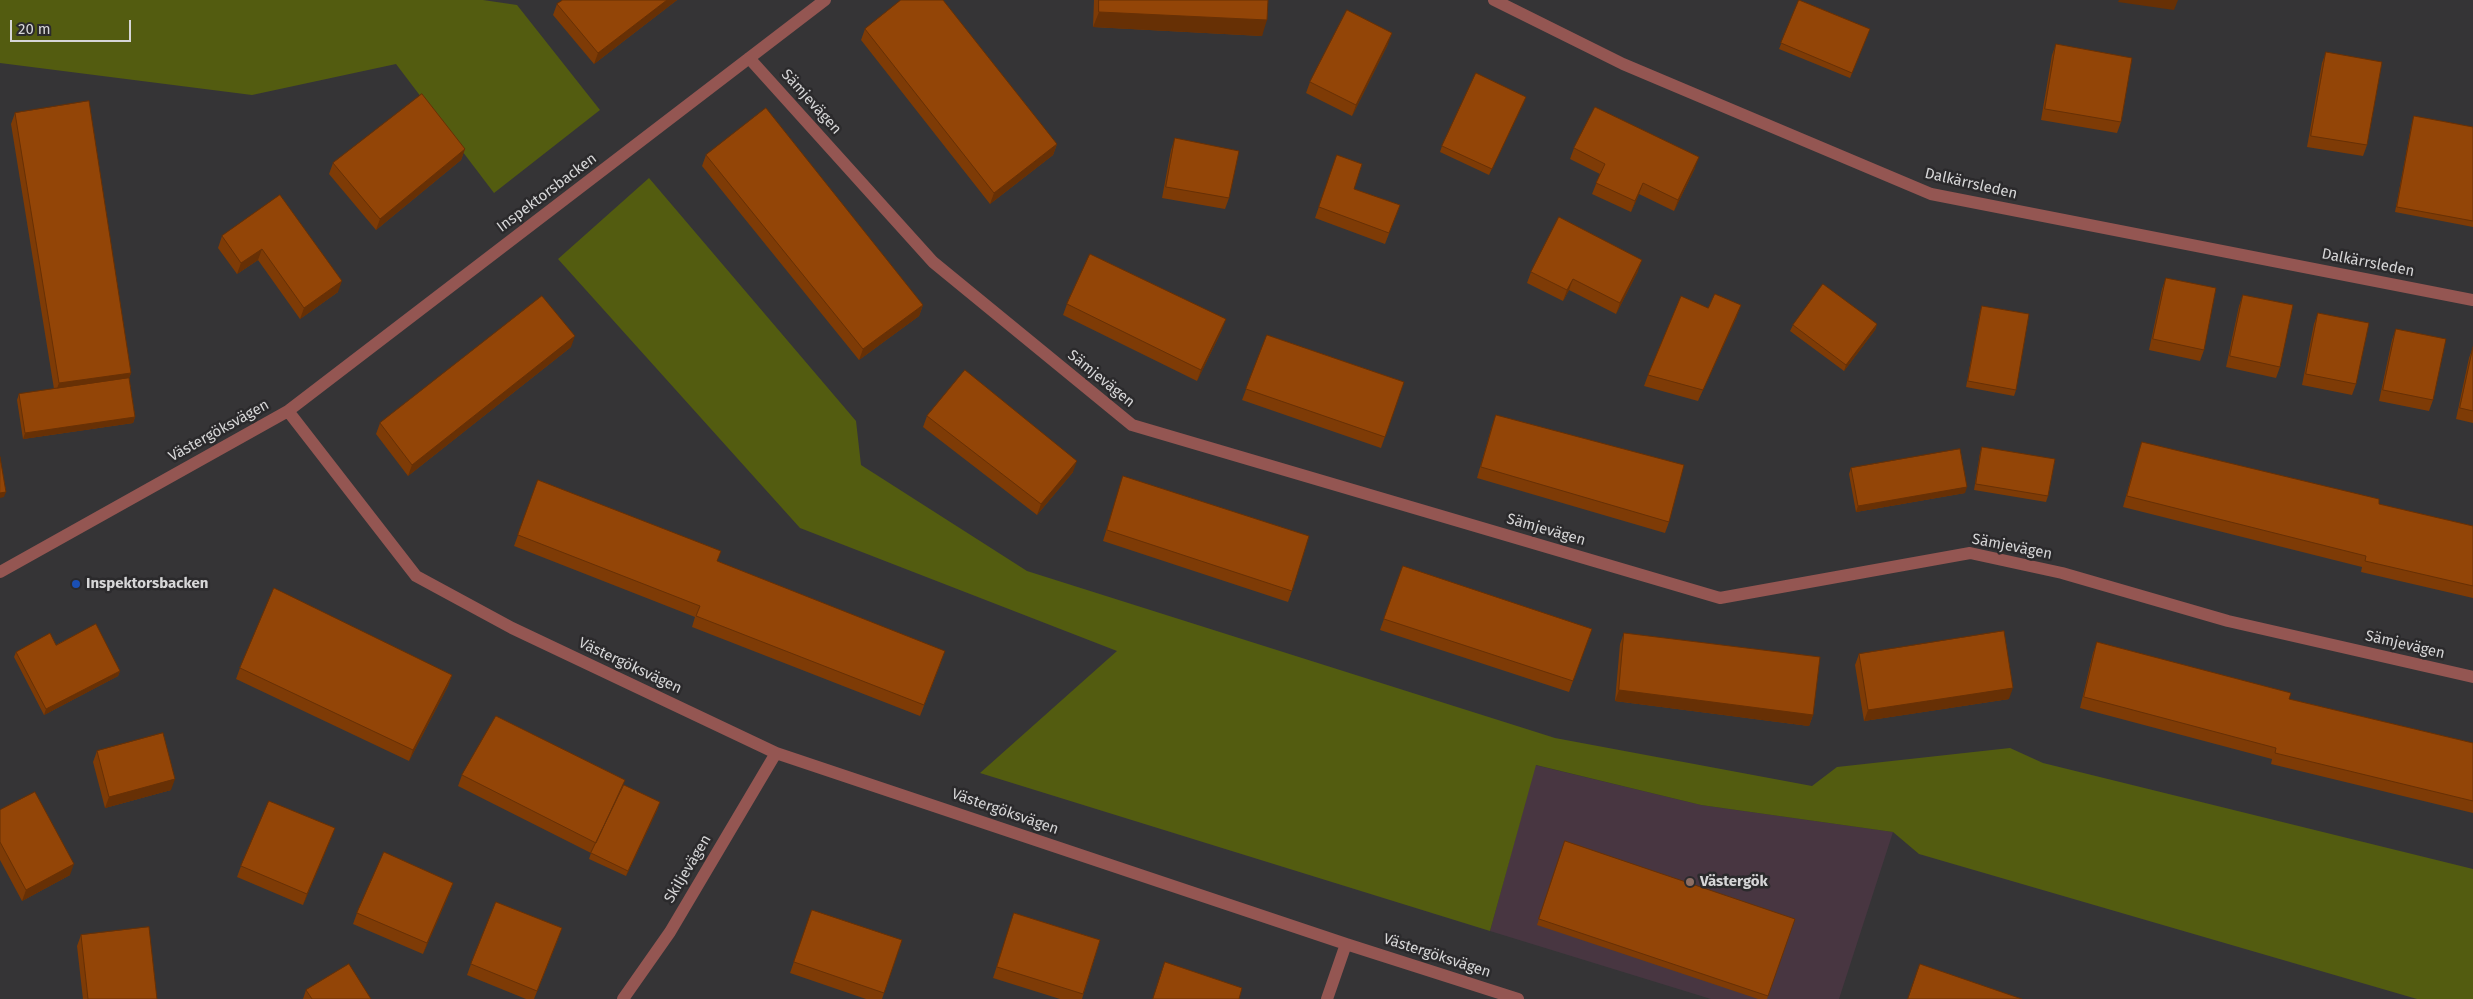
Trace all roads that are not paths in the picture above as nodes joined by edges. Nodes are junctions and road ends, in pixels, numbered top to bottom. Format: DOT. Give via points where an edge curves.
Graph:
graph roads {
  1 [pos="825,0"];
  2 [pos="1494,0"];
  3 [pos="750,58"];
  4 [pos="2473,300"];
  5 [pos="288,412"];
  6 [pos="0,572"];
  7 [pos="2473,677"];
  8 [pos="776,753"];
  9 [pos="1346,944"];
  10 [pos="623,999"];
  11 [pos="1327,999"];
  12 [pos="1518,999"];
  1 -- 3 [label="street, Inspektorsbacken"];
  2 -- 4 [label="street, Dalkärrsleden" via="1623,64 1931,194"];
  3 -- 5 [label="street, Inspektorsbacken"];
  3 -- 7 [label="street, Sämjevägen" via="933,262 1132,425 1720,598 1970,553 2062,574 2228,621"];
  5 -- 6 [label="street, Västergöksvägen"];
  5 -- 8 [label="street, Västergöksvägen" via="416,576 512,628"];
  8 -- 9 [label="street, Västergöksvägen"];
  8 -- 10 [label="street, Skiljevägen" via="670,932"];
  9 -- 11 [label="street"];
  9 -- 12 [label="street, Västergöksvägen"];
}
